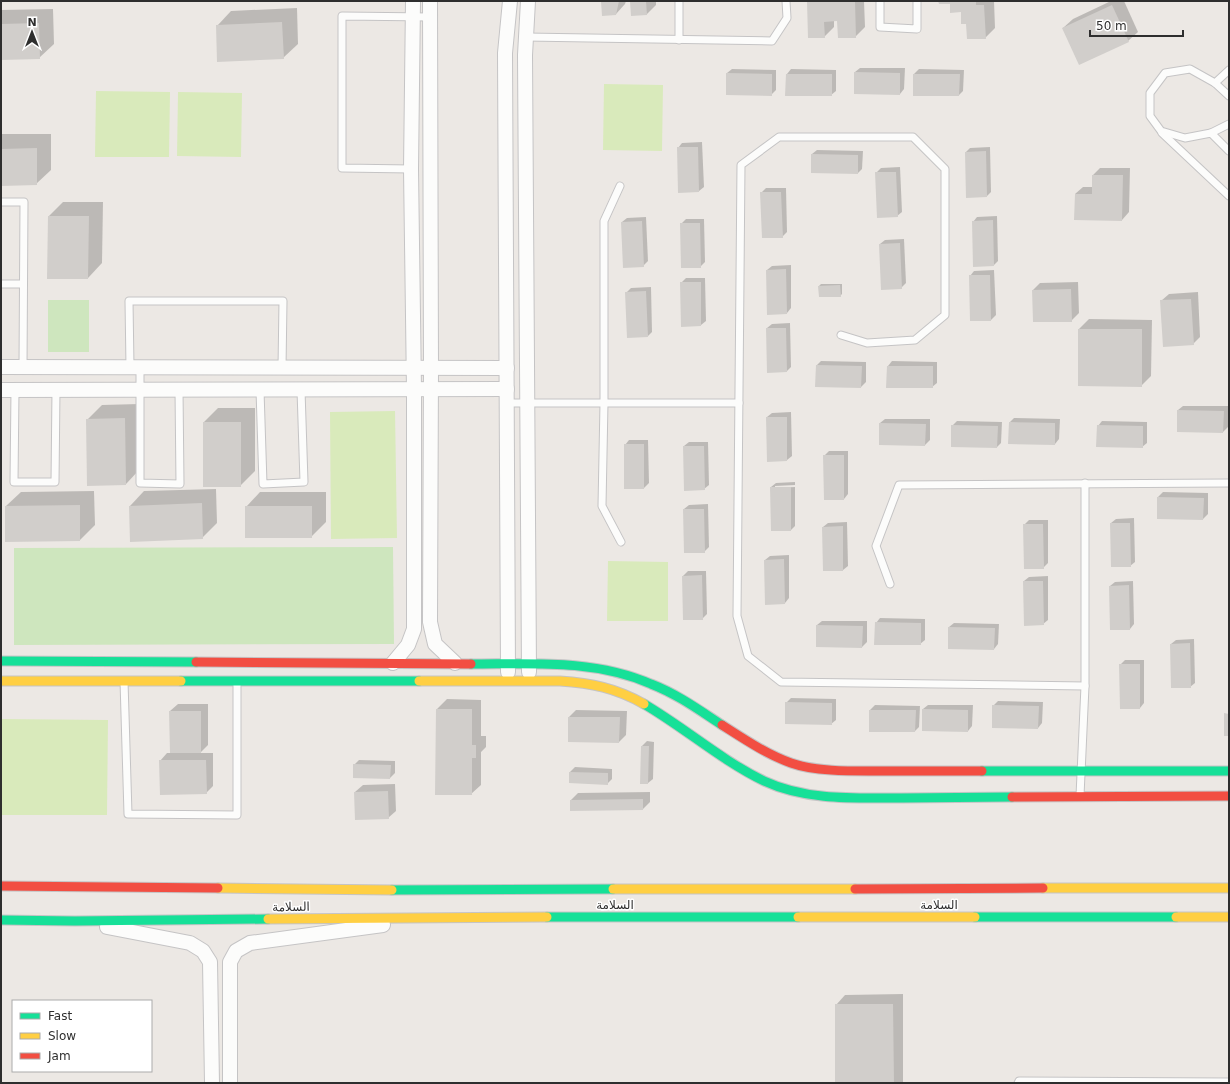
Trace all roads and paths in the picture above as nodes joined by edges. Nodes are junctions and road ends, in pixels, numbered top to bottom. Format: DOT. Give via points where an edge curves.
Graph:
graph roads {
  1 [pos="413,1"];
  2 [pos="430,1"];
  3 [pos="510,1"];
  4 [pos="528,1"];
  5 [pos="679,1"];
  6 [pos="786,1"];
  7 [pos="880,1"];
  8 [pos="916,1"];
  9 [pos="413,17"];
  10 [pos="430,17"];
  11 [pos="526,37"];
  12 [pos="679,40"];
  13 [pos="1229,70"];
  14 [pos="1215,83"];
  15 [pos="1229,96"];
  16 [pos="1229,124"];
  17 [pos="1161,131"];
  18 [pos="1211,133"];
  19 [pos="1229,151"];
  20 [pos="411,169"];
  21 [pos="620,186"];
  22 [pos="1229,196"];
  23 [pos="1,202"];
  24 [pos="1,284"];
  25 [pos="23,284"];
  26 [pos="841,334"];
  27 [pos="1,367"];
  28 [pos="23,367"];
  29 [pos="135,367"];
  30 [pos="282,368"];
  31 [pos="414,368"];
  32 [pos="431,368"];
  33 [pos="507,368"];
  34 [pos="430,389"];
  35 [pos="1,390"];
  36 [pos="15,390"];
  37 [pos="56,390"];
  38 [pos="140,390"];
  39 [pos="179,390"];
  40 [pos="260,390"];
  41 [pos="301,390"];
  42 [pos="414,390"];
  43 [pos="507,396"];
  44 [pos="527,403"];
  45 [pos="604,403"];
  46 [pos="739,403"];
  47 [pos="1085,483"];
  48 [pos="1229,483"];
  49 [pos="621,542"];
  50 [pos="890,584"];
  51 [pos="1,662"];
  52 [pos="394,663"];
  53 [pos="455,663"];
  54 [pos="508,664"];
  55 [pos="528,664"];
  56 [pos="1,681"];
  57 [pos="124,681"];
  58 [pos="237,681"];
  59 [pos="509,681"];
  60 [pos="529,681"];
  61 [pos="1085,686"];
  62 [pos="1082,771"];
  63 [pos="1229,771"];
  64 [pos="1229,796"];
  65 [pos="1080,798"];
  66 [pos="1,886"];
  67 [pos="1229,888"];
  68 [pos="440,917"];
  69 [pos="1229,917"];
  70 [pos="1,920"];
  71 [pos="75,921"];
  72 [pos="1229,1082"];
  73 [pos="212,1083"];
  74 [pos="230,1083"];
  75 [pos="1018,1083"];
  1 -- 9 [label="street"];
  2 -- 10 [label="street"];
  3 -- 33 [label="street" via="505,53"];
  4 -- 11 [label="street"];
  5 -- 12 [label="lane"];
  6 -- 12 [label="lane" via="787,18 772,41"];
  7 -- 8 [label="lane" via="880,27 916,29"];
  9 -- 10 [label="lane"];
  9 -- 20 [label="street"];
  9 -- 20 [label="lane" via="342,16 342,168"];
  10 -- 32 [label="street"];
  11 -- 12 [label="lane"];
  11 -- 44 [label="street"];
  13 -- 14 [label="lane"];
  14 -- 15 [label="lane"];
  14 -- 17 [label="lane" via="1190,69 1165,73 1150,92 1150,116"];
  16 -- 18 [label="lane"];
  17 -- 18 [label="lane" via="1184,138"];
  17 -- 22 [label="lane"];
  18 -- 19 [label="lane"];
  20 -- 31 [label="street"];
  21 -- 45 [label="lane" via="604,221"];
  23 -- 25 [label="lane" via="24,202"];
  24 -- 25 [label="lane"];
  25 -- 28 [label="lane"];
  26 -- 46 [label="lane" via="867,343 915,340 944,315 944,168 913,137 779,137 741,165"];
  27 -- 28 [label="street"];
  28 -- 29 [label="street"];
  29 -- 30 [label="street"];
  29 -- 30 [label="lane" via="129,301 282,301"];
  29 -- 38 [label="lane"];
  30 -- 31 [label="street"];
  31 -- 32 [label="street"];
  31 -- 42 [label="street"];
  32 -- 33 [label="street"];
  32 -- 34 [label="street"];
  33 -- 43 [label="street"];
  34 -- 42 [label="street"];
  34 -- 43 [label="street"];
  34 -- 53 [label="street" via="430,622 435,644"];
  35 -- 36 [label="street"];
  36 -- 37 [label="street"];
  36 -- 37 [label="lane" via="14,482 55,482"];
  37 -- 38 [label="street"];
  38 -- 39 [label="street"];
  38 -- 39 [label="lane" via="140,483 180,484"];
  39 -- 40 [label="street"];
  40 -- 41 [label="street"];
  40 -- 41 [label="lane" via="263,484 304,482"];
  41 -- 42 [label="street"];
  42 -- 52 [label="street" via="414,629 408,644"];
  43 -- 44 [label="lane"];
  43 -- 54 [label="street"];
  44 -- 45 [label="lane"];
  44 -- 55 [label="street"];
  45 -- 46 [label="lane"];
  45 -- 49 [label="lane" via="602,506"];
  46 -- 61 [label="lane" via="737,616 748,656 781,682"];
  47 -- 48 [label="lane"];
  47 -- 50 [label="lane" via="899,485 876,546"];
  47 -- 61 [label="lane"];
  51 -- 52 [label="street"];
  52 -- 53 [label="street"];
  53 -- 54 [label="street"];
  54 -- 55 [label="street"];
  54 -- 59 [label="street"];
  55 -- 60 [label="street"];
  55 -- 62 [label="street" via="584,666 615,671 651,683 683,699 754,745 794,764 849,771"];
  56 -- 57 [label="street"];
  57 -- 58 [label="street"];
  57 -- 58 [label="lane" via="128,814 229,815 237,815"];
  58 -- 59 [label="street"];
  59 -- 60 [label="street"];
  60 -- 65 [label="street" via="586,683 616,691 643,703 746,771 790,790 845,798"];
  61 -- 62 [label="lane"];
  62 -- 63 [label="street"];
  62 -- 65 [label="lane"];
  64 -- 65 [label="street"];
  66 -- 67 [label="street, السلامة" via="402,890"];
  68 -- 69 [label="street, السلامة"];
  68 -- 71 [label="street, السلامة"];
  68 -- 74 [label="street" via="250,943 236,951 230,962"];
  70 -- 71 [label="street, السلامة"];
  71 -- 73 [label="street" via="190,943 203,951 210,962"];
  72 -- 75 [label="lane"];
}
